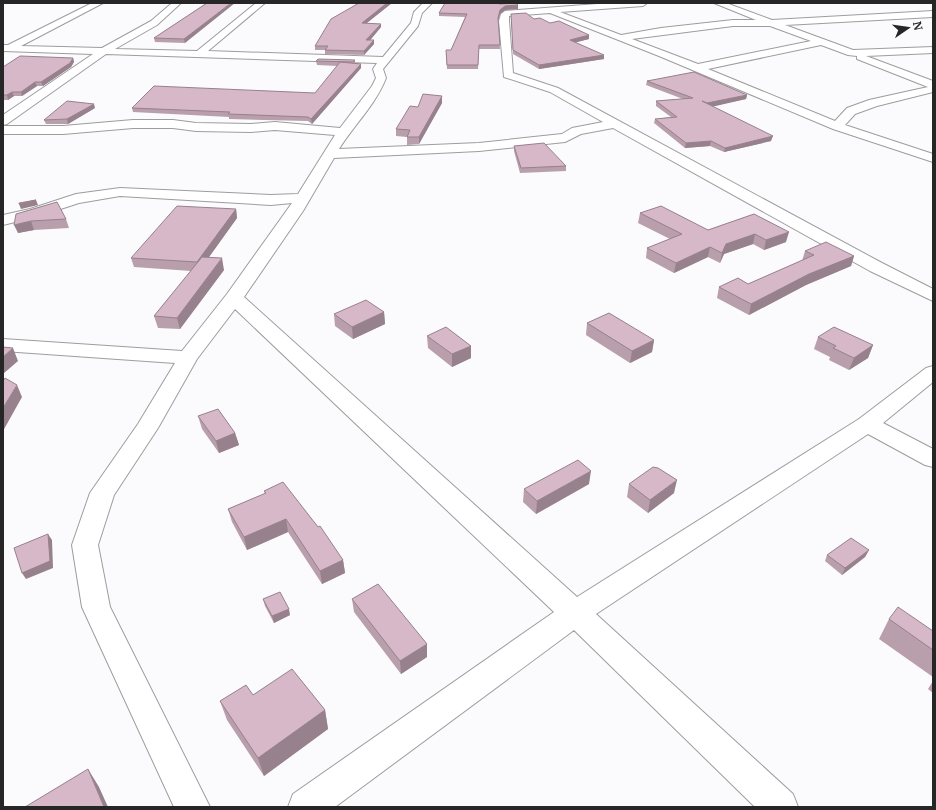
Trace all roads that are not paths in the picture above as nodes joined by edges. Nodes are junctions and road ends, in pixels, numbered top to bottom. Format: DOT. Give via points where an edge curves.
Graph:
graph roads {
  1 [pos="99,3"];
  2 [pos="177,3"];
  3 [pos="261,3"];
  4 [pos="428,3"];
  5 [pos="537,3"];
  6 [pos="643,3"];
  7 [pos="718,3"];
  8 [pos="627,4"];
  9 [pos="876,6"];
  10 [pos="546,10"];
  11 [pos="933,14"];
  12 [pos="897,15"];
  13 [pos="771,23"];
  14 [pos="918,24"];
  15 [pos="621,38"];
  16 [pos="822,42"];
  17 [pos="4,48"];
  18 [pos="933,50"];
  19 [pos="103,52"];
  20 [pos="852,53"];
  21 [pos="198,55"];
  22 [pos="384,60"];
  23 [pos="696,68"];
  24 [pos="933,85"];
  25 [pos="933,89"];
  26 [pos="3,121"];
  27 [pos="614,124"];
  28 [pos="837,126"];
  29 [pos="3,130"];
  30 [pos="343,132"];
  31 [pos="330,154"];
  32 [pos="933,158"];
  33 [pos="303,198"];
  34 [pos="3,220"];
  35 [pos="933,296"];
  36 [pos="234,298"];
  37 [pos="3,345"];
  38 [pos="188,358"];
  39 [pos="933,372"];
  40 [pos="867,424"];
  41 [pos="933,459"];
  42 [pos="575,613"];
  43 [pos="192,807"];
  44 [pos="306,807"];
  45 [pos="780,807"];
  1 -- 17 [label="street"];
  2 -- 19 [label="street" via="154,22"];
  3 -- 21 [label="street"];
  4 -- 22 [label="street" via="418,12 415,24"];
  5 -- 10 [label="street"];
  6 -- 8 [label="street"];
  7 -- 13 [label="street"];
  8 -- 10 [label="street"];
  9 -- 12 [label="street"];
  10 -- 15 [label="street"];
  10 -- 27 [label="street" via="505,14 508,75 554,90"];
  11 -- 12 [label="street"];
  12 -- 13 [label="street"];
  12 -- 14 [label="street"];
  13 -- 15 [label="street" via="732,23"];
  13 -- 16 [label="street"];
  15 -- 23 [label="street"];
  16 -- 20 [label="street"];
  16 -- 23 [label="street"];
  17 -- 19 [label="street"];
  18 -- 20 [label="street"];
  19 -- 21 [label="street"];
  19 -- 26 [label="street"];
  20 -- 24 [label="street"];
  21 -- 22 [label="street"];
  22 -- 30 [label="street" via="378,69 380,78 377,87"];
  23 -- 28 [label="street"];
  25 -- 28 [label="street" via="873,103 851,111"];
  27 -- 31 [label="street" via="577,131 564,138 479,147"];
  27 -- 35 [label="street" via="876,268"];
  28 -- 32 [label="street"];
  29 -- 30 [label="street" via="63,130 159,124 250,128 275,126"];
  30 -- 31 [label="street"];
  31 -- 33 [label="street"];
  33 -- 34 [label="street" via="271,200 120,192 76,199"];
  33 -- 36 [label="street"];
  36 -- 38 [label="street"];
  36 -- 42 [label="street"];
  37 -- 38 [label="street"];
  38 -- 43 [label="street" via="147,428 102,492 85,545 96,607"];
  39 -- 40 [label="street"];
  40 -- 41 [label="street"];
  40 -- 42 [label="street"];
  42 -- 44 [label="street"];
  42 -- 45 [label="street"];
}
